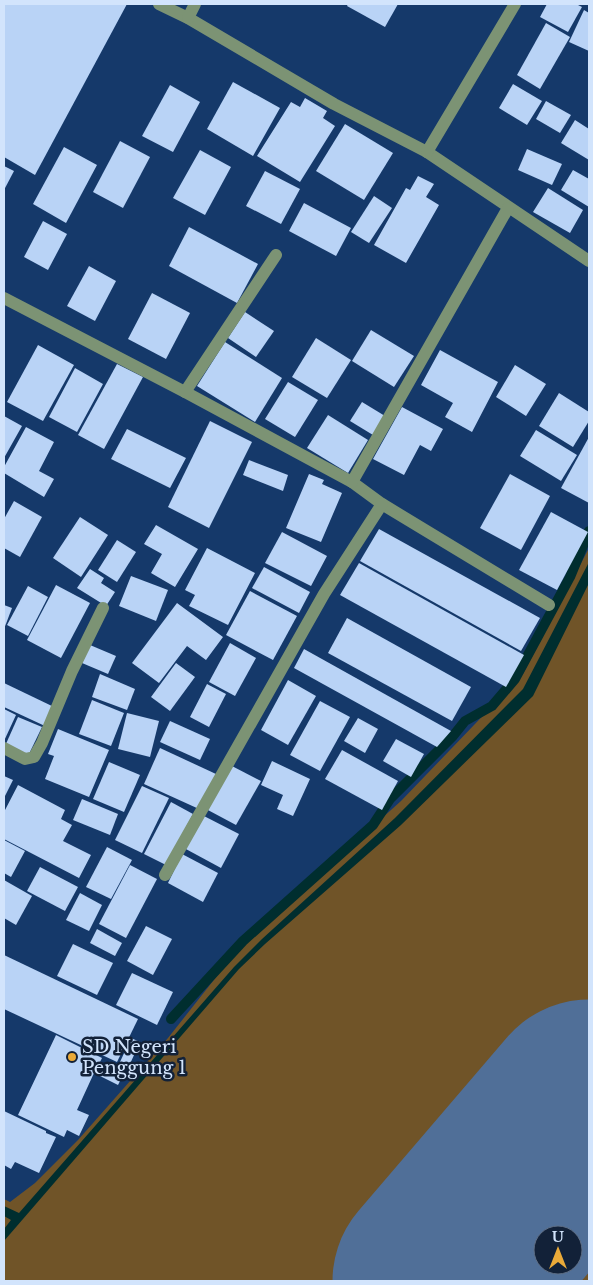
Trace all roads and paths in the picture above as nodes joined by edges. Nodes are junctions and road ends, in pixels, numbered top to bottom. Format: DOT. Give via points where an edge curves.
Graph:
graph roads {
  1 [pos="159,4"];
  2 [pos="195,4"];
  3 [pos="515,4"];
  4 [pos="188,18"];
  5 [pos="427,152"];
  6 [pos="508,208"];
  7 [pos="276,255"];
  8 [pos="589,261"];
  9 [pos="4,298"];
  10 [pos="185,392"];
  11 [pos="352,482"];
  12 [pos="382,504"];
  13 [pos="549,605"];
  14 [pos="103,608"];
  15 [pos="4,748"];
  16 [pos="164,876"];
  1 -- 4 [label="street"];
  2 -- 4 [label="street"];
  3 -- 5 [label="street"];
  4 -- 5 [label="street" via="334,104"];
  5 -- 6 [label="street"];
  6 -- 8 [label="street"];
  6 -- 11 [label="street"];
  7 -- 10 [label="street"];
  9 -- 10 [label="street"];
  10 -- 11 [label="street"];
  11 -- 12 [label="street"];
  12 -- 13 [label="street"];
  12 -- 16 [label="street" via="324,594"];
  14 -- 15 [label="street" via="34,757 25,759"];
}
